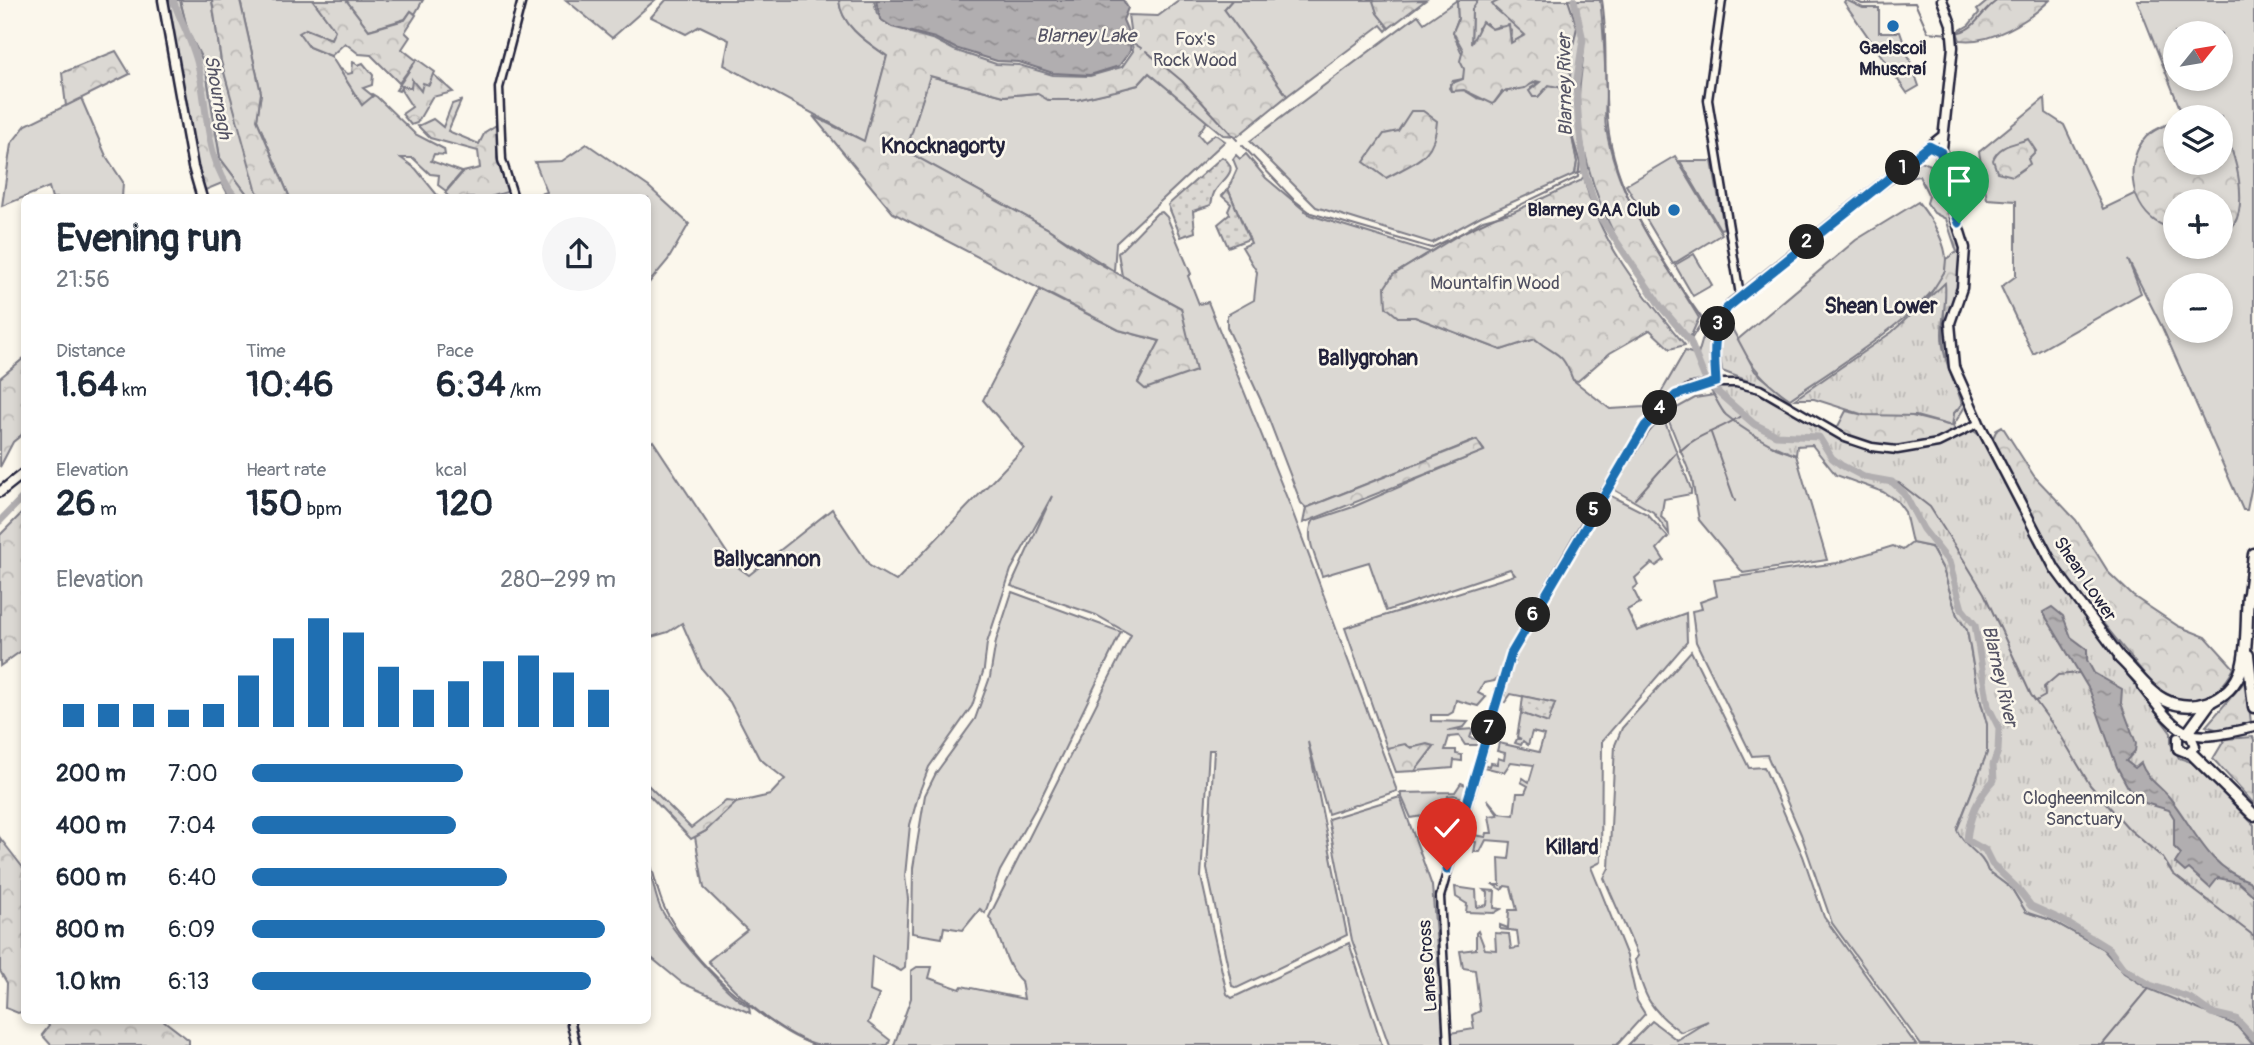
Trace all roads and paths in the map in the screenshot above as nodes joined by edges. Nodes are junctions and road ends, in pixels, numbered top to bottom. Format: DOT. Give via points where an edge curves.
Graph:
graph roads {
  1 [pos="163,0"];
  2 [pos="522,0"];
  3 [pos="1722,0"];
  4 [pos="1942,0"];
  5 [pos="1944,137"];
  6 [pos="1929,146"];
  7 [pos="1941,152"];
  8 [pos="201,194"];
  9 [pos="513,194"];
  10 [pos="1740,295"];
  11 [pos="1716,373"];
  12 [pos="1714,382"];
  13 [pos="1724,382"];
  14 [pos="1979,423"];
  15 [pos="21,475"];
  16 [pos="0,492"];
  17 [pos="2254,554"];
  18 [pos="2248,596"];
  19 [pos="2120,658"];
  20 [pos="2211,701"];
  21 [pos="2254,707"];
  22 [pos="2254,727"];
  23 [pos="2186,735"];
  24 [pos="2218,736"];
  25 [pos="2193,749"];
  26 [pos="2254,815"];
  27 [pos="571,1024"];
  28 [pos="576,1045"];
  29 [pos="1448,1045"];
  1 -- 8 [label="main road"];
  2 -- 9 [label="street" via="499,88 502,160"];
  3 -- 10 [label="street" via="1708,100"];
  4 -- 5 [label="main road, Shean Lower" via="1952,29"];
  5 -- 6 [label="street"];
  5 -- 7 [label="main road, Shean Lower"];
  6 -- 7 [label="street"];
  6 -- 10 [label="street"];
  7 -- 14 [label="main road, Shean Lower" via="1943,180 1965,248 1964,275 1950,323 1951,349 1958,380"];
  10 -- 11 [label="street" via="1717,326"];
  11 -- 12 [label="street"];
  11 -- 13 [label="street"];
  12 -- 13 [label="street"];
  12 -- 29 [label="street, Lanes Cross" via="1676,395 1645,426 1511,654 1440,897"];
  13 -- 14 [label="street" via="1760,389 1845,438 1872,447 1919,448"];
  14 -- 19 [label="main road, Shean Lower" via="2062,579"];
  15 -- 16 [label="main road"];
  17 -- 18 [label="highway"];
  18 -- 20 [label="highway" via="2242,666 2227,691"];
  18 -- 21 [label="highway"];
  19 -- 20 [label="highway" via="2161,698 2190,706"];
  19 -- 23 [label="main road, Shean Lower"];
  20 -- 23 [label="highway"];
  22 -- 24 [label="main road"];
  23 -- 24 [label="main road"];
  23 -- 25 [label="main road"];
  23 -- 25 [label="main road" via="2178,749 2182,753"];
  24 -- 25 [label="main road"];
  25 -- 26 [label="highway"];
  27 -- 28 [label="street"];
}
